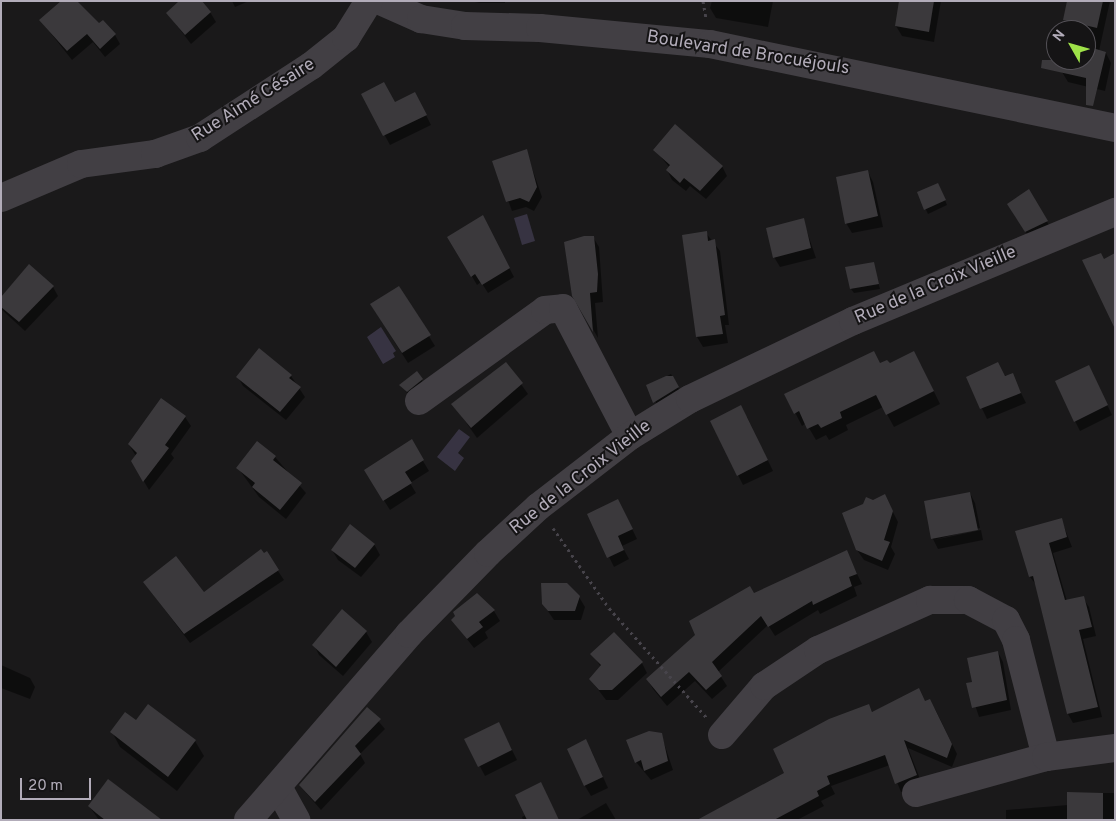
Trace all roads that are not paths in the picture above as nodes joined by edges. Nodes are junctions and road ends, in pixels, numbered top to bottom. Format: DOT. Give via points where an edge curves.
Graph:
graph roads {
  1 [pos="369,1"];
  2 [pos="380,1"];
  3 [pos="1115,128"];
  4 [pos="1,198"];
  5 [pos="1115,212"];
  6 [pos="419,401"];
  7 [pos="630,436"];
  8 [pos="722,735"];
  9 [pos="1115,748"];
  10 [pos="1046,757"];
  11 [pos="278,786"];
  12 [pos="916,793"];
  13 [pos="248,820"];
  14 [pos="296,820"];
  1 -- 4 [label="street, Rue Aimé Césaire" via="346,38 311,66 200,138 155,154 81,164"];
  2 -- 3 [label="street, Boulevard de Brocuéjouls" via="421,19 465,26 540,28 710,44"];
  5 -- 7 [label="street, Rue de la Croix Vieille" via="854,321 690,399"];
  6 -- 7 [label="street" via="545,310 563,308"];
  7 -- 11 [label="street, Rue de la Croix Vieille" via="538,507 409,634"];
  8 -- 10 [label="street" via="764,686 818,650 930,600 968,600 1006,620 1016,640"];
  9 -- 10 [label="street"];
  10 -- 12 [label="street"];
  11 -- 13 [label="street, Rue de la Croix Vieille"];
  11 -- 14 [label="street"];
}
